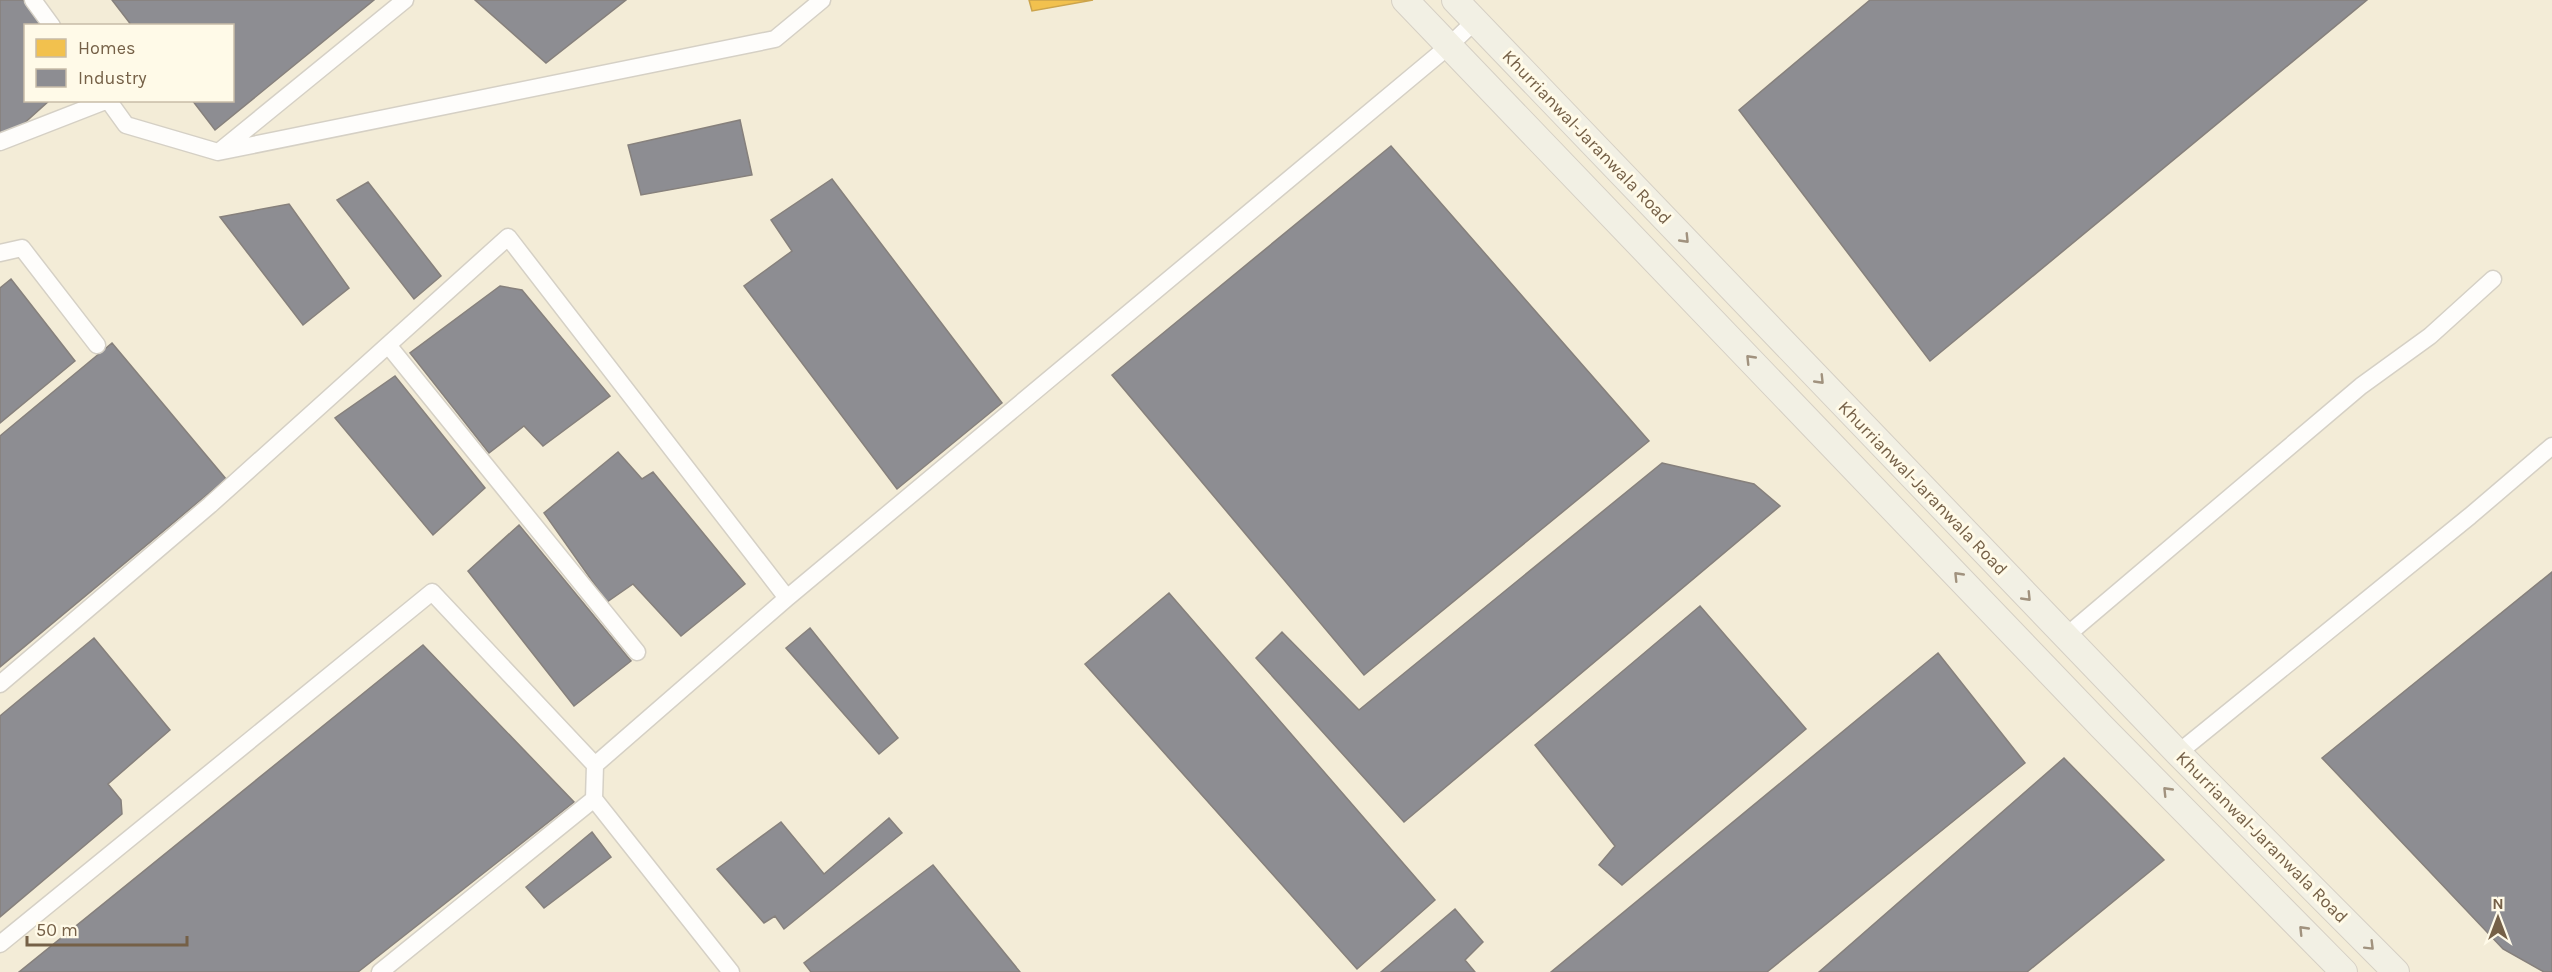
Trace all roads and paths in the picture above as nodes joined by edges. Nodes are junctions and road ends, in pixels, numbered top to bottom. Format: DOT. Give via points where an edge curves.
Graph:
graph roads {
  1 [pos="33,0"];
  2 [pos="405,0"];
  3 [pos="822,0"];
  4 [pos="1405,0"];
  5 [pos="1455,0"];
  6 [pos="1475,21"];
  7 [pos="51,24"];
  8 [pos="1450,45"];
  9 [pos="103,102"];
  10 [pos="109,102"];
  11 [pos="0,142"];
  12 [pos="218,152"];
  13 [pos="0,253"];
  14 [pos="2493,279"];
  15 [pos="98,345"];
  16 [pos="388,345"];
  17 [pos="2552,446"];
  18 [pos="787,598"];
  19 [pos="2066,636"];
  20 [pos="637,652"];
  21 [pos="0,684"];
  22 [pos="2178,753"];
  23 [pos="595,765"];
  24 [pos="594,799"];
  25 [pos="0,944"];
  26 [pos="380,972"];
  27 [pos="731,972"];
  28 [pos="2344,972"];
  29 [pos="2396,972"];
  1 -- 7 [label="street"];
  2 -- 12 [label="street"];
  3 -- 12 [label="street" via="775,39"];
  4 -- 8 [label="main road, Khurrianwal-Jaranwala Road"];
  5 -- 6 [label="main road, Khurrianwal-Jaranwala Road"];
  6 -- 8 [label="street"];
  6 -- 19 [label="main road, Khurrianwal-Jaranwala Road, one-way"];
  8 -- 18 [label="street"];
  28 -- 8 [label="main road, Khurrianwal-Jaranwala Road, one-way" via="2102,727"];
  9 -- 11 [label="street"];
  10 -- 12 [label="street" via="126,125"];
  13 -- 15 [label="street" via="22,248"];
  14 -- 19 [label="street" via="2430,336 2361,386"];
  16 -- 18 [label="street" via="508,237"];
  16 -- 20 [label="street"];
  16 -- 21 [label="street" via="210,505"];
  17 -- 22 [label="street"];
  18 -- 23 [label="street"];
  19 -- 22 [label="main road, Khurrianwal-Jaranwala Road"];
  22 -- 29 [label="main road, Khurrianwal-Jaranwala Road, one-way"];
  23 -- 24 [label="street"];
  23 -- 25 [label="street" via="432,592"];
  24 -- 26 [label="street"];
  24 -- 27 [label="street"];
}
